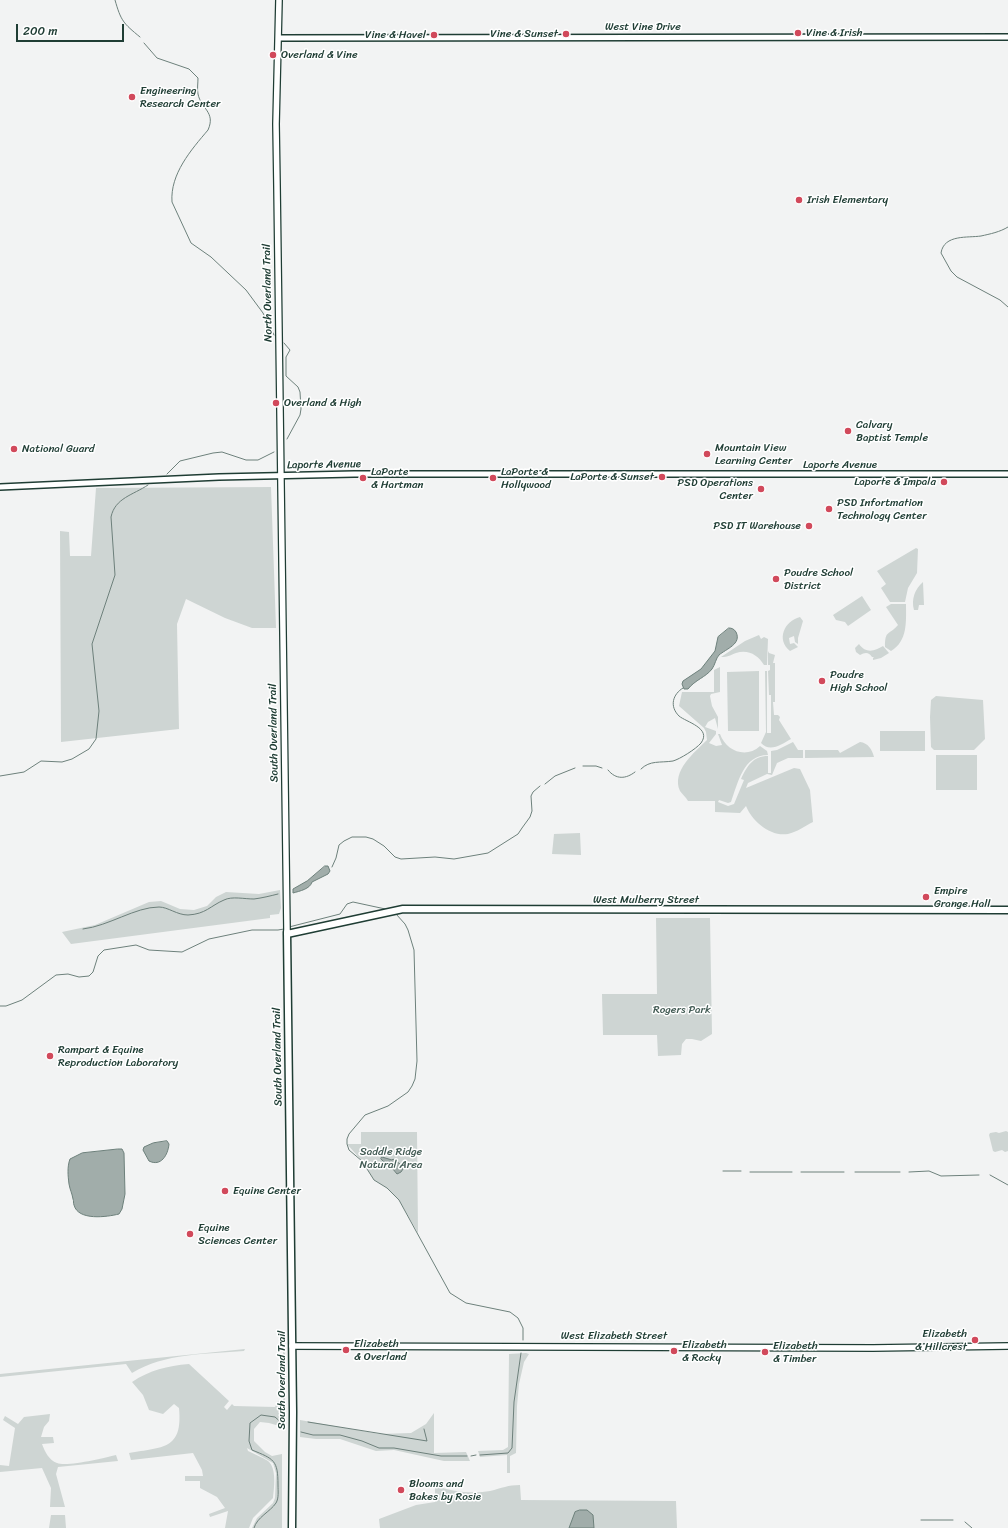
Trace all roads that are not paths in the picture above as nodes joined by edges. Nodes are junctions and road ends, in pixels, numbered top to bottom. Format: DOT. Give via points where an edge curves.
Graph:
graph roads {
  1 [pos="279,0"];
  2 [pos="1008,37"];
  3 [pos="279,38"];
  4 [pos="1008,474"];
  5 [pos="281,475"];
  6 [pos="0,487"];
  7 [pos="282,585"];
  8 [pos="1008,910"];
  9 [pos="287,930"];
  10 [pos="292,1346"];
  11 [pos="1008,1346"];
  12 [pos="292,1528"];
  1 -- 3 [label="main road, North Overland Trail"];
  2 -- 3 [label="street, West Vine Drive"];
  3 -- 5 [label="main road, North Overland Trail" via="276,124"];
  4 -- 5 [label="street, Laporte Avenue"];
  5 -- 6 [label="street, Laporte Avenue"];
  5 -- 7 [label="main road, North Overland Trail"];
  7 -- 9 [label="main road, South Overland Trail"];
  8 -- 9 [label="main road, West Mulberry Street" via="403,909"];
  9 -- 10 [label="main road, South Overland Trail"];
  10 -- 11 [label="main road, West Elizabeth Street"];
  10 -- 12 [label="main road, South Overland Trail"];
}
